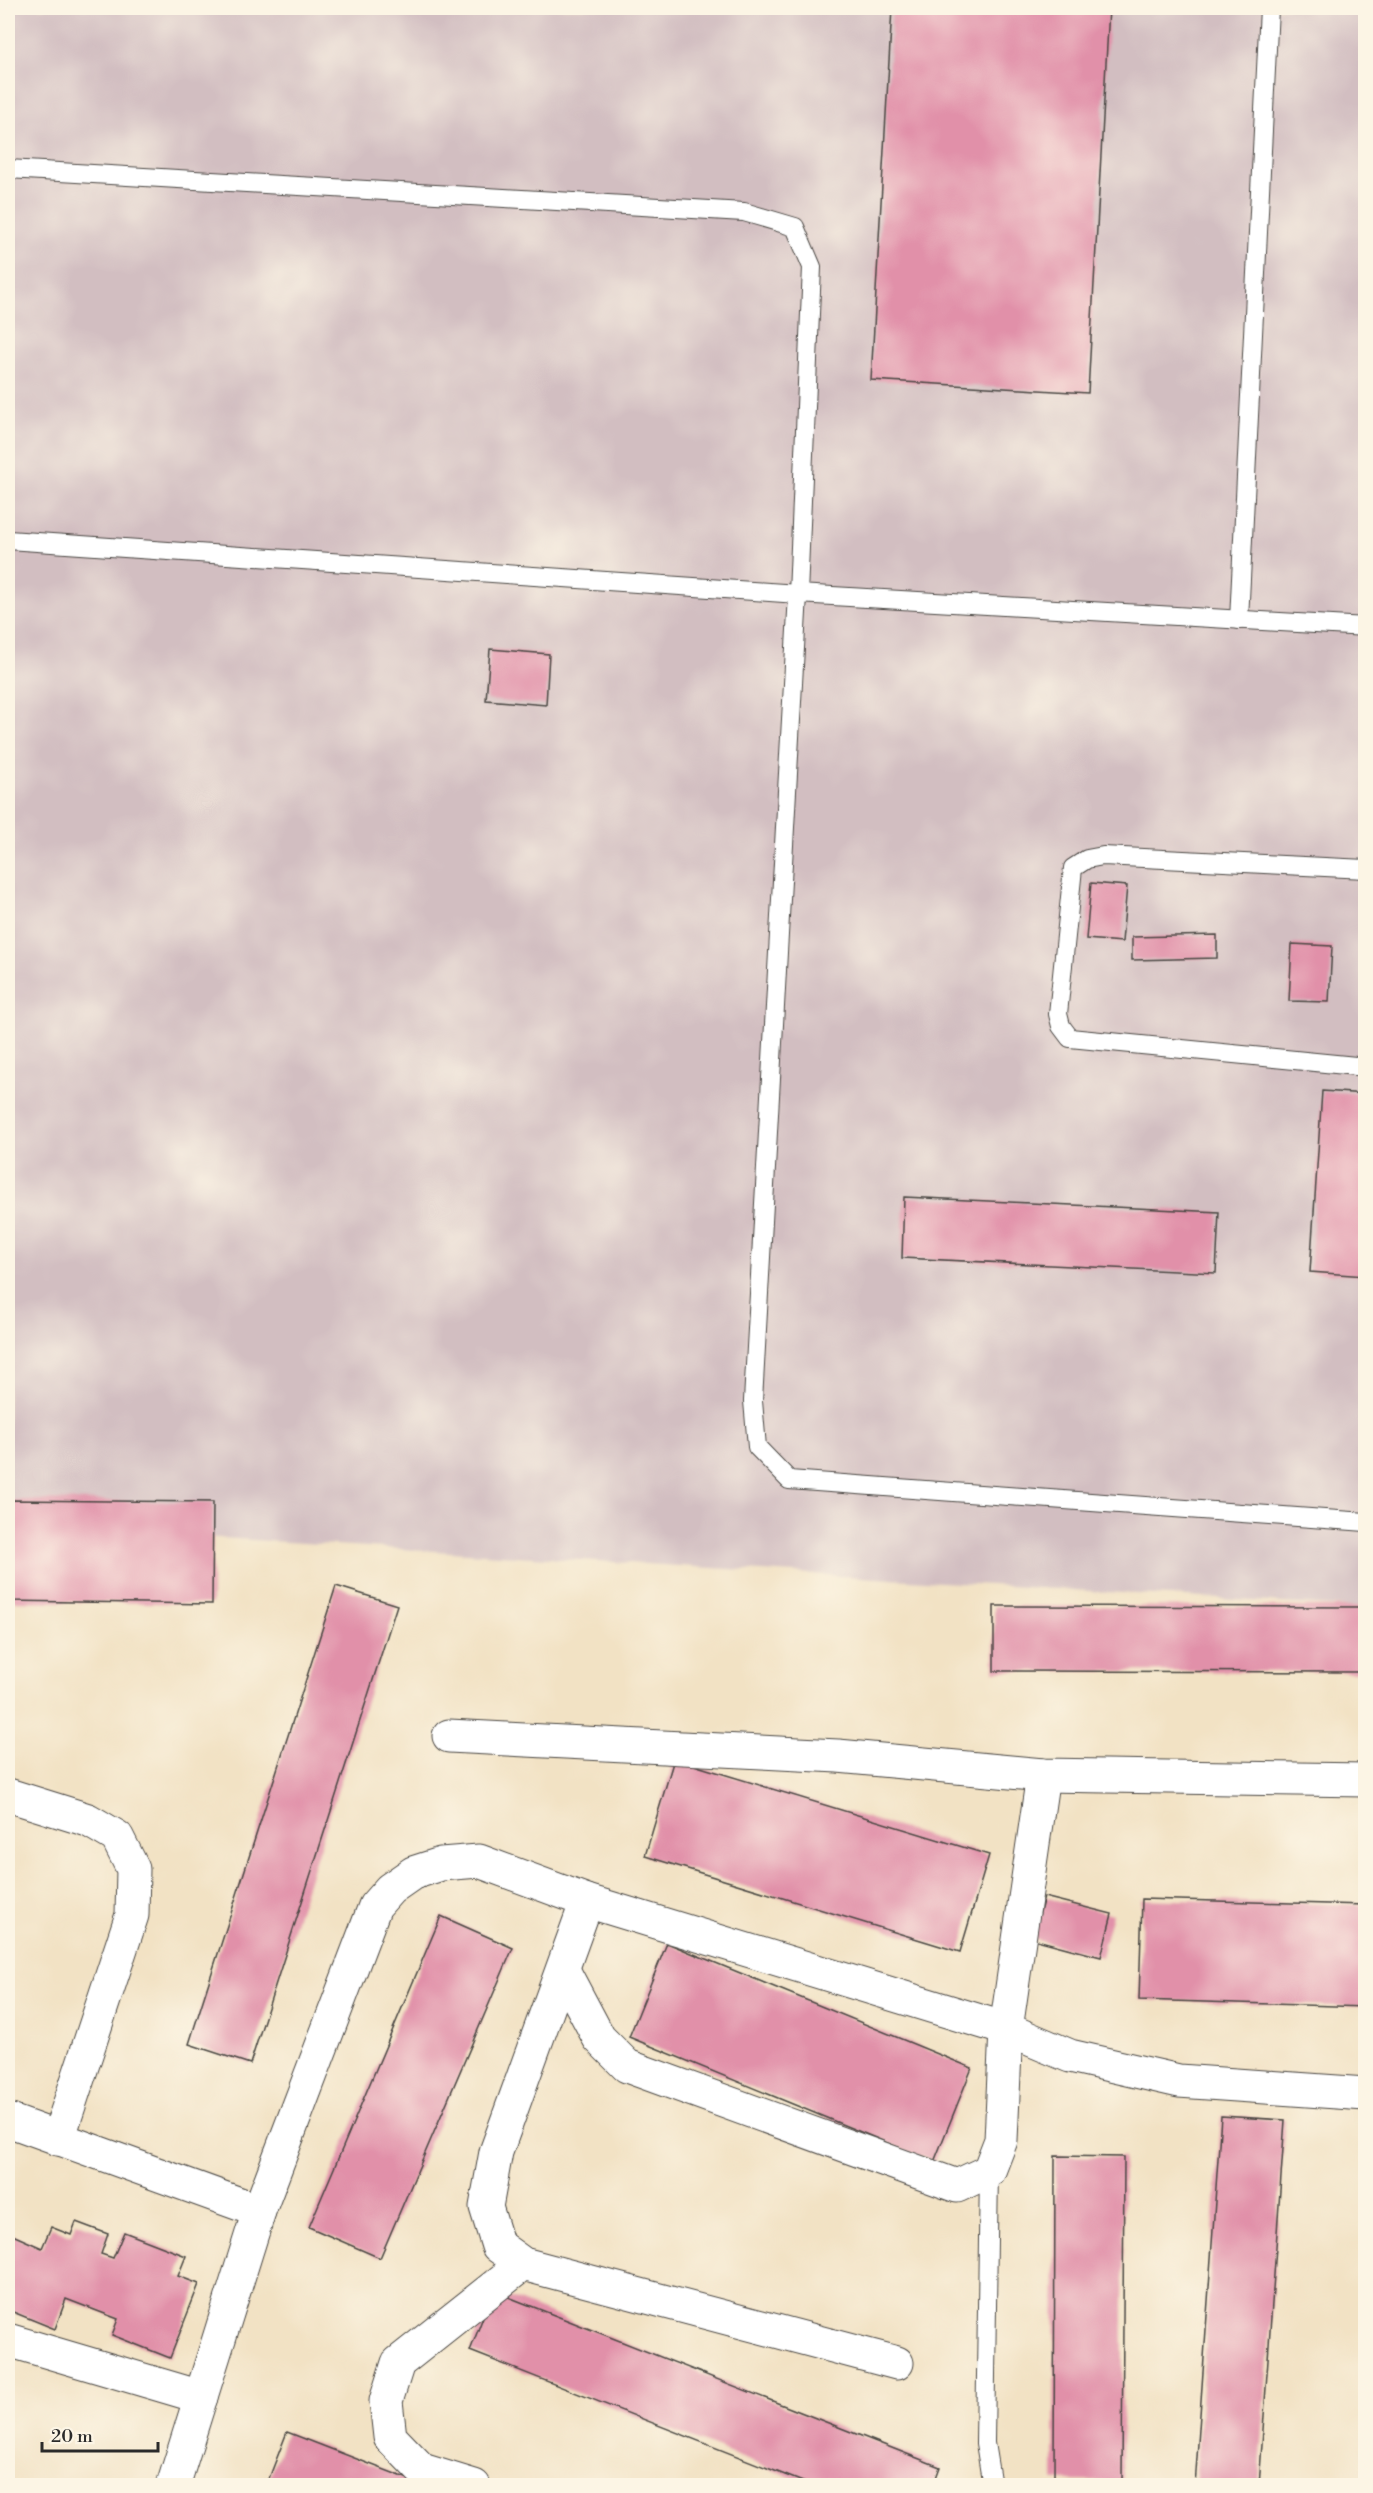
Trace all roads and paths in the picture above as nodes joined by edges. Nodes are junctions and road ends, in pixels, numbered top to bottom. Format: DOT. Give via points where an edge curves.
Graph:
graph roads {
  1 [pos="1269,8"];
  2 [pos="8,169"];
  3 [pos="8,540"];
  4 [pos="798,594"];
  5 [pos="1239,620"];
  6 [pos="1365,627"];
  7 [pos="1365,869"];
  8 [pos="1365,1067"];
  9 [pos="1365,1522"];
  10 [pos="449,1736"];
  11 [pos="1043,1775"];
  12 [pos="1365,1780"];
  13 [pos="8,1795"];
  14 [pos="586,1901"];
  15 [pos="562,1970"];
  16 [pos="1006,2029"];
  17 [pos="1365,2094"];
  18 [pos="8,2120"];
  19 [pos="58,2139"];
  20 [pos="989,2171"];
  21 [pos="259,2211"];
  22 [pos="523,2264"];
  23 [pos="8,2340"];
  24 [pos="897,2363"];
  25 [pos="201,2397"];
  26 [pos="173,2486"];
  27 [pos="474,2486"];
  28 [pos="992,2486"];
  1 -- 5 [label="lane"];
  2 -- 4 [label="lane" via="744,212 795,227 812,267"];
  3 -- 4 [label="lane"];
  4 -- 5 [label="lane"];
  4 -- 9 [label="lane" via="753,1401 757,1447 789,1480"];
  5 -- 6 [label="lane"];
  7 -- 8 [label="lane" via="1103,856 1087,859 1073,868 1058,1014 1070,1038"];
  10 -- 11 [label="street" via="838,1756"];
  11 -- 12 [label="street"];
  11 -- 16 [label="street"];
  13 -- 19 [label="street" via="88,1820 117,1837 134,1869 132,1915"];
  14 -- 15 [label="street"];
  14 -- 16 [label="street"];
  14 -- 21 [label="street" via="479,1861 441,1864 413,1873 390,1889 375,1906"];
  15 -- 20 [label="street" via="599,2038 627,2066 957,2186"];
  15 -- 22 [label="street" via="496,2152 486,2207 498,2246"];
  16 -- 17 [label="street" via="1070,2056 1179,2081"];
  16 -- 20 [label="street" via="1001,2140"];
  18 -- 19 [label="street"];
  19 -- 21 [label="street"];
  20 -- 28 [label="lane" via="985,2443"];
  21 -- 25 [label="street"];
  22 -- 24 [label="street"];
  22 -- 27 [label="street" via="398,2363 386,2401 390,2437 422,2470"];
  23 -- 25 [label="street"];
  25 -- 26 [label="street"];
}
